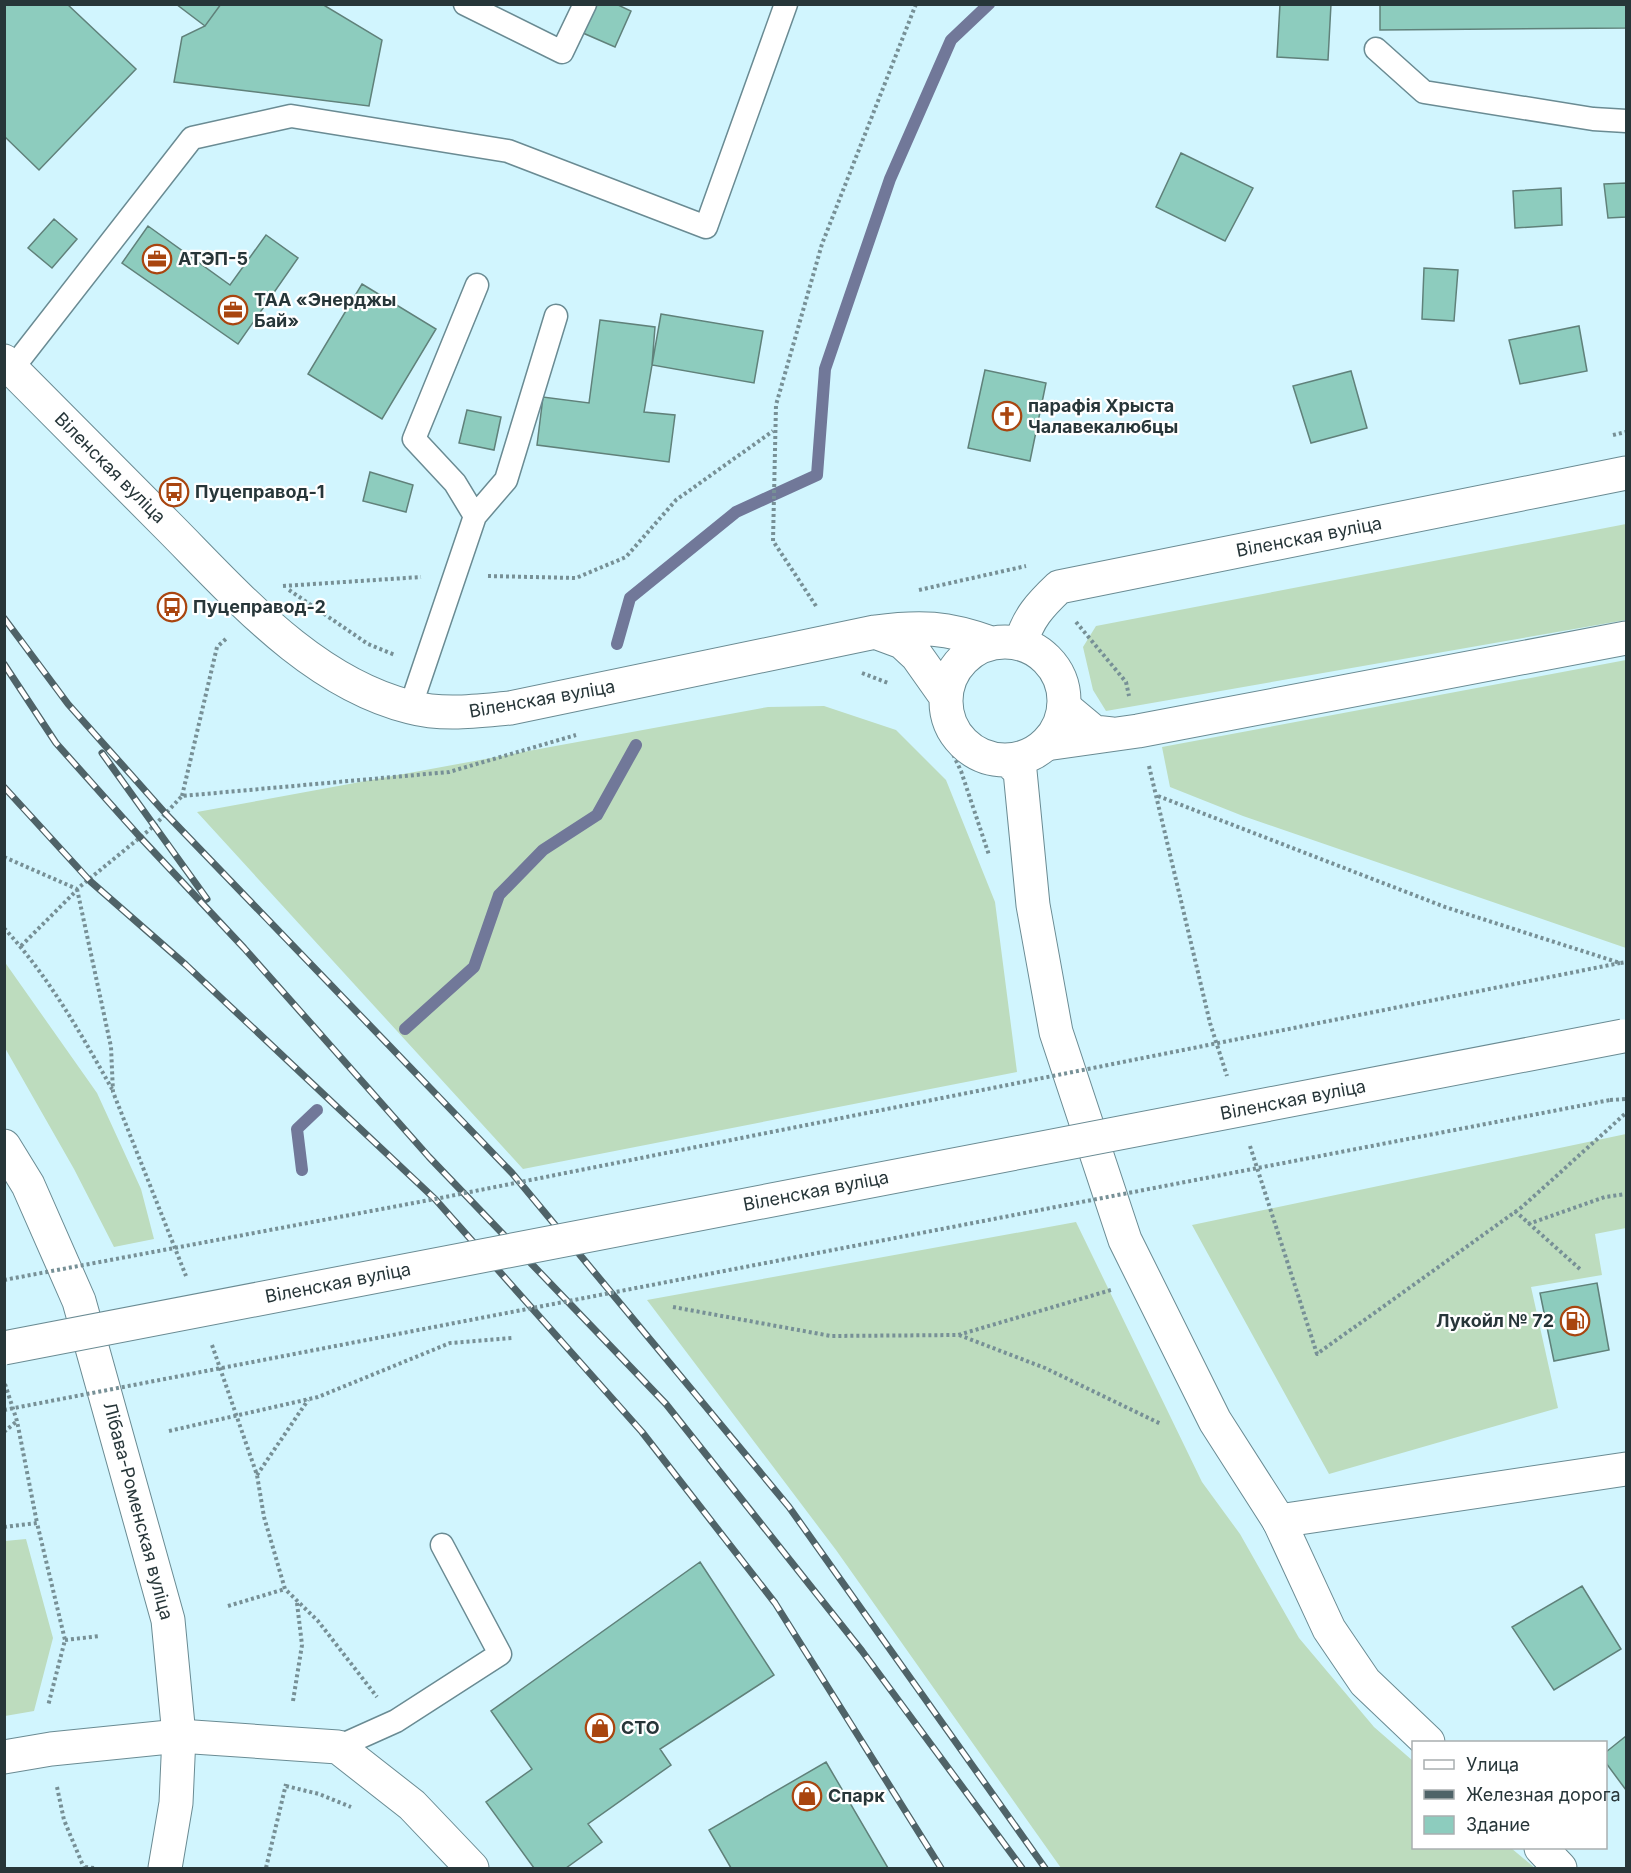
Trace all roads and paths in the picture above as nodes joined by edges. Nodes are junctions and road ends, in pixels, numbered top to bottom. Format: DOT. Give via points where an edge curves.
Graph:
graph roads {
  1 [pos="465,4"];
  2 [pos="585,4"];
  3 [pos="786,4"];
  4 [pos="916,4"];
  5 [pos="1376,49"];
  6 [pos="1626,121"];
  7 [pos="477,285"];
  8 [pos="556,316"];
  9 [pos="8,365"];
  10 [pos="774,431"];
  11 [pos="1626,473"];
  12 [pos="476,516"];
  13 [pos="456,575"];
  14 [pos="283,586"];
  15 [pos="1059,587"];
  16 [pos="820,612"];
  17 [pos="875,632"];
  18 [pos="1626,638"];
  19 [pos="1006,643"];
  20 [pos="860,672"];
  21 [pos="895,687"];
  22 [pos="946,697"];
  23 [pos="1064,707"];
  24 [pos="410,708"];
  25 [pos="941,730"];
  26 [pos="1126,732"];
  27 [pos="582,733"];
  28 [pos="1027,754"];
  29 [pos="1158,796"];
  30 [pos="4,857"];
  31 [pos="991,862"];
  32 [pos="77,889"];
  33 [pos="4,928"];
  34 [pos="21,946"];
  35 [pos="1626,962"];
  36 [pos="1620,963"];
  37 [pos="1625,1036"];
  38 [pos="1038,1070"];
  39 [pos="1228,1080"];
  40 [pos="1042,1082"];
  41 [pos="113,1092"];
  42 [pos="1626,1099"];
  43 [pos="1626,1113"];
  44 [pos="1247,1137"];
  45 [pos="4,1146"];
  46 [pos="1079,1193"];
  47 [pos="1626,1194"];
  48 [pos="1083,1205"];
  49 [pos="1515,1211"];
  50 [pos="1528,1224"];
  51 [pos="1581,1270"];
  52 [pos="4,1280"];
  53 [pos="1118,1288"];
  54 [pos="674,1307"];
  55 [pos="958,1335"];
  56 [pos="512,1338"];
  57 [pos="4,1348"];
  58 [pos="4,1383"];
  59 [pos="309,1399"];
  60 [pos="4,1410"];
  61 [pos="17,1421"];
  62 [pos="1161,1424"];
  63 [pos="169,1431"];
  64 [pos="4,1432"];
  65 [pos="1626,1469"];
  66 [pos="257,1475"];
  67 [pos="1279,1521"];
  68 [pos="37,1523"];
  69 [pos="4,1527"];
  70 [pos="442,1545"];
  71 [pos="285,1588"];
  72 [pos="297,1602"];
  73 [pos="228,1606"];
  74 [pos="100,1636"];
  75 [pos="65,1640"];
  76 [pos="293,1701"];
  77 [pos="48,1706"];
  78 [pos="179,1736"];
  79 [pos="1426,1741"];
  80 [pos="338,1747"];
  81 [pos="4,1757"];
  82 [pos="287,1780"];
  83 [pos="57,1786"];
  84 [pos="286,1786"];
  85 [pos="359,1810"];
  86 [pos="1542,1849"];
  87 [pos="85,1868"];
  88 [pos="94,1869"];
  89 [pos="165,1869"];
  90 [pos="266,1869"];
  91 [pos="472,1869"];
  92 [pos="1560,1869"];
  1 -- 2 [label="lane" via="562,52"];
  3 -- 9 [label="lane" via="706,227 508,151 291,116 192,138"];
  4 -- 10 [label="path" via="822,244 776,405"];
  5 -- 6 [label="lane" via="1424,92"];
  7 -- 12 [label="lane" via="414,439 455,483"];
  8 -- 12 [label="lane" via="506,480"];
  9 -- 24 [label="main road, Віленская вуліца" via="255,613 325,668"];
  10 -- 13 [label="path" via="676,500 626,557 576,578"];
  10 -- 16 [label="path" via="773,541"];
  11 -- 15 [label="main road, Віленская вуліца"];
  12 -- 13 [label="lane"];
  13 -- 14 [label="path"];
  13 -- 24 [label="lane"];
  15 -- 19 [label="main road"];
  15 -- 26 [label="path" via="1068,613 1126,682"];
  17 -- 19 [label="main road, Віленская вуліца" via="919,626"];
  17 -- 22 [label="main road" via="902,642"];
  17 -- 24 [label="main road, Віленская вуліца" via="510,708 458,713"];
  18 -- 26 [label="main road"];
  19 -- 22 [label="main road" via="965,657 949,682"];
  19 -- 23 [label="main road" via="1047,658 1062,683"];
  20 -- 21 [label="path"];
  22 -- 28 [label="main road" via="947,712 960,740 974,751 990,758"];
  23 -- 26 [label="main road" via="1094,732"];
  23 -- 28 [label="main road" via="1059,727"];
  25 -- 31 [label="path" via="961,771"];
  26 -- 28 [label="main road"];
  26 -- 29 [label="path"];
  27 -- 32 [label="path" via="449,772 182,796 154,826"];
  28 -- 67 [label="main road" via="1020,771 1033,905 1056,1032 1125,1240 1215,1421"];
  29 -- 36 [label="path" via="1445,907"];
  29 -- 39 [label="path" via="1210,1023"];
  30 -- 32 [label="path"];
  32 -- 34 [label="path"];
  33 -- 34 [label="path"];
  34 -- 41 [label="path" via="66,1007"];
  35 -- 36 [label="path"];
  36 -- 52 [label="path, bridge" via="435,1199"];
  37 -- 57 [label="main road, Віленская вуліца, bridge"];
  38 -- 40 [label="path"];
  42 -- 60 [label="path, bridge"];
  43 -- 49 [label="path"];
  44 -- 49 [label="path" via="1317,1354"];
  45 -- 78 [label="main road, Лібава-Роменская вуліца" via="28,1185 79,1301 168,1620"];
  46 -- 48 [label="path"];
  47 -- 50 [label="path" via="1605,1197"];
  49 -- 50 [label="path"];
  50 -- 51 [label="path"];
  53 -- 55 [label="path"];
  54 -- 55 [label="path" via="831,1336"];
  55 -- 62 [label="path" via="1045,1368"];
  56 -- 59 [label="path" via="450,1343"];
  58 -- 61 [label="path"];
  59 -- 63 [label="path"];
  59 -- 66 [label="path"];
  61 -- 64 [label="path"];
  61 -- 68 [label="path"];
  65 -- 67 [label="main road"];
  67 -- 79 [label="main road" via="1329,1629 1365,1682"];
  68 -- 69 [label="path"];
  68 -- 75 [label="path"];
  70 -- 80 [label="lane" via="501,1654 396,1721"];
  71 -- 73 [label="path"];
  72 -- 76 [label="path" via="302,1645"];
  74 -- 75 [label="path"];
  75 -- 77 [label="path"];
  78 -- 80 [label="main road"];
  78 -- 81 [label="main road"];
  78 -- 89 [label="main road, Лібава-Роменская вуліца" via="176,1803"];
  80 -- 91 [label="main road" via="412,1805"];
  82 -- 84 [label="path"];
  83 -- 87 [label="path" via="64,1820"];
  84 -- 85 [label="path"];
  84 -- 90 [label="path"];
  86 -- 92 [label="main road"];
  87 -- 88 [label="path"];
}
